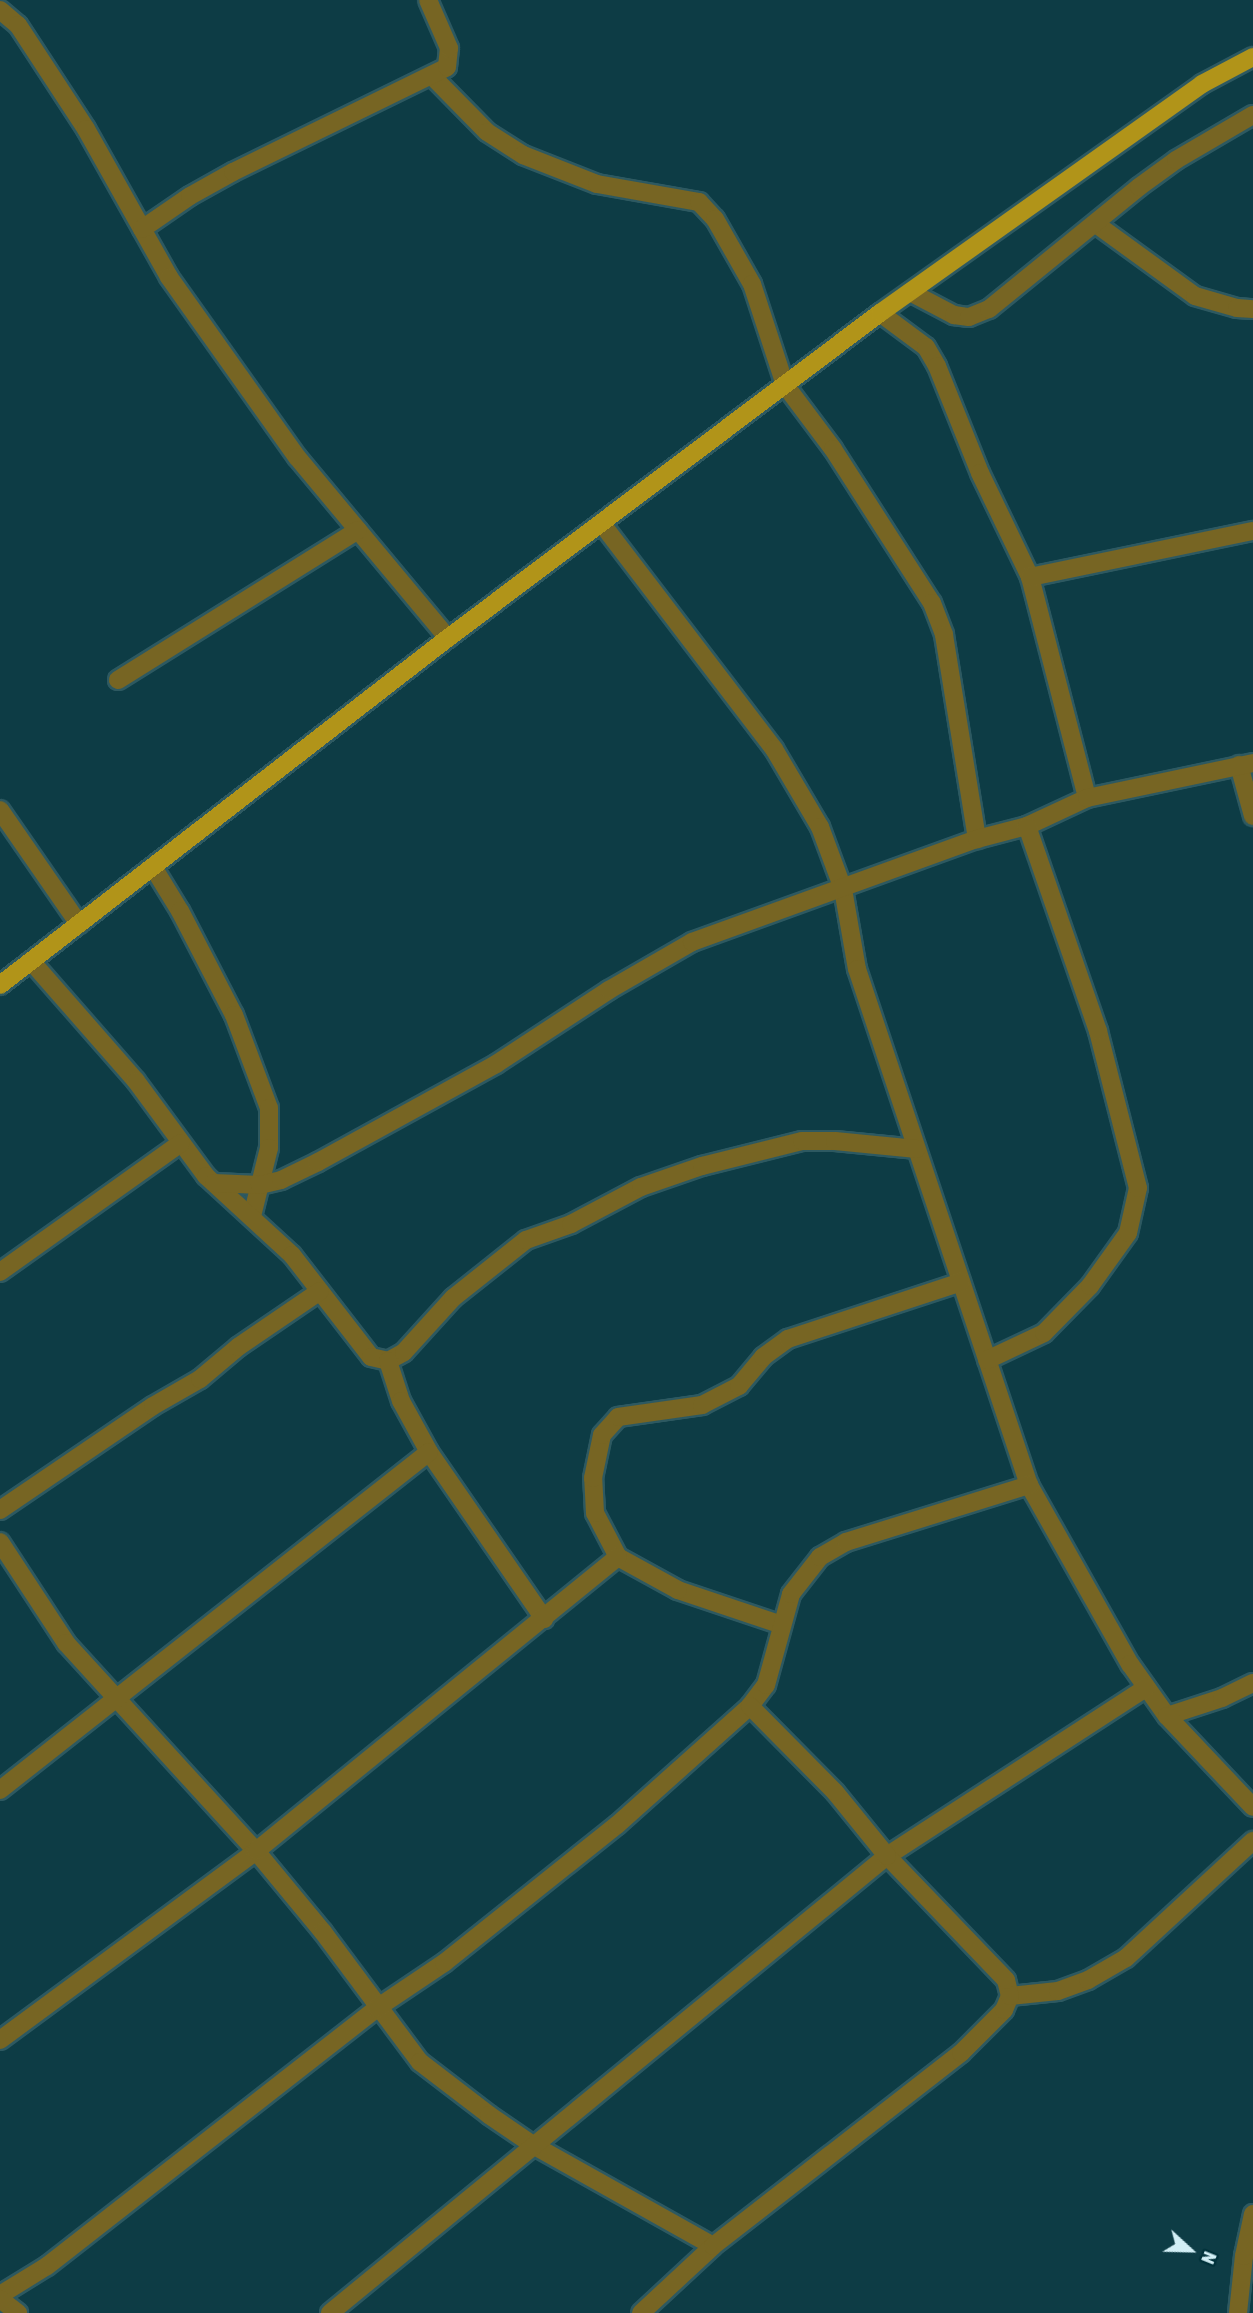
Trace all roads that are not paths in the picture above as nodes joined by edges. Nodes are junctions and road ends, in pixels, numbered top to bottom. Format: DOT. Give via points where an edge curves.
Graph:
graph roads {
  1 [pos="428,0"];
  2 [pos="0,10"];
  3 [pos="1253,57"];
  4 [pos="432,76"];
  5 [pos="1253,115"];
  6 [pos="1096,224"];
  7 [pos="142,229"];
  8 [pos="910,292"];
  9 [pos="1253,309"];
  10 [pos="880,313"];
  11 [pos="785,385"];
  12 [pos="602,524"];
  13 [pos="358,530"];
  14 [pos="1253,531"];
  15 [pos="1031,577"];
  16 [pos="448,638"];
  17 [pos="118,680"];
  18 [pos="1246,764"];
  19 [pos="1087,798"];
  20 [pos="0,810"];
  21 [pos="1253,816"];
  22 [pos="1027,825"];
  23 [pos="976,839"];
  24 [pos="153,867"];
  25 [pos="842,888"];
  26 [pos="79,924"];
  27 [pos="32,961"];
  28 [pos="0,985"];
  29 [pos="181,1143"];
  30 [pos="916,1149"];
  31 [pos="214,1183"];
  32 [pos="260,1185"];
  33 [pos="253,1216"];
  34 [pos="0,1272"];
  35 [pos="961,1282"];
  36 [pos="320,1291"];
  37 [pos="987,1360"];
  38 [pos="388,1361"];
  39 [pos="429,1452"];
  40 [pos="1028,1485"];
  41 [pos="0,1510"];
  42 [pos="0,1542"];
  43 [pos="618,1557"];
  44 [pos="544,1619"];
  45 [pos="782,1625"];
  46 [pos="1253,1683"];
  47 [pos="1146,1688"];
  48 [pos="117,1700"];
  49 [pos="750,1706"];
  50 [pos="1167,1716"];
  51 [pos="0,1790"];
  52 [pos="1253,1807"];
  53 [pos="1253,1841"];
  54 [pos="256,1851"];
  55 [pos="887,1856"];
  56 [pos="1010,1996"];
  57 [pos="377,2008"];
  58 [pos="0,2040"];
  59 [pos="533,2145"];
  60 [pos="1253,2214"];
  61 [pos="713,2246"];
  62 [pos="0,2297"];
  63 [pos="18,2313"];
  64 [pos="330,2313"];
  65 [pos="641,2313"];
  66 [pos="1238,2313"];
  1 -- 4 [label="street" via="449,48 447,67"];
  2 -- 7 [label="street" via="18,25 86,129"];
  3 -- 8 [label="main road" via="1202,84"];
  4 -- 7 [label="street" via="233,172"];
  4 -- 11 [label="street" via="487,132 523,155 597,184 699,202 715,219 752,284"];
  5 -- 6 [label="street" via="1176,160"];
  6 -- 8 [label="street" via="989,309 969,317 954,315"];
  6 -- 9 [label="street" via="1195,296"];
  7 -- 13 [label="street" via="169,277 281,434"];
  8 -- 10 [label="main road"];
  10 -- 11 [label="main road"];
  10 -- 15 [label="street" via="926,347 937,366 980,473"];
  11 -- 12 [label="main road"];
  11 -- 23 [label="street" via="833,449 932,603 944,635"];
  12 -- 16 [label="main road"];
  12 -- 25 [label="street" via="774,749 820,827"];
  13 -- 16 [label="street"];
  13 -- 17 [label="street"];
  14 -- 15 [label="street"];
  15 -- 19 [label="street"];
  16 -- 24 [label="main road"];
  18 -- 19 [label="street"];
  18 -- 21 [label="street"];
  19 -- 22 [label="street"];
  20 -- 26 [label="street"];
  22 -- 23 [label="street"];
  22 -- 37 [label="street" via="1098,1031 1138,1188 1128,1233 1090,1286 1044,1334"];
  23 -- 25 [label="street"];
  24 -- 26 [label="main road"];
  24 -- 32 [label="street" via="234,1015 260,1078 269,1108"];
  25 -- 30 [label="street" via="857,969"];
  25 -- 32 [label="street" via="692,942 496,1064 318,1162"];
  26 -- 27 [label="main road"];
  27 -- 28 [label="main road"];
  27 -- 29 [label="street" via="136,1081"];
  29 -- 31 [label="street"];
  29 -- 34 [label="street"];
  30 -- 35 [label="street"];
  30 -- 38 [label="street" via="802,1141 641,1187 571,1224 526,1240 453,1298 404,1352"];
  31 -- 32 [label="street"];
  31 -- 33 [label="street"];
  32 -- 33 [label="street"];
  33 -- 36 [label="street"];
  35 -- 37 [label="street"];
  35 -- 43 [label="street" via="788,1339 763,1357 739,1386 702,1405 618,1417 602,1435 593,1478 595,1513"];
  36 -- 38 [label="street" via="371,1357"];
  36 -- 41 [label="street" via="200,1379"];
  37 -- 40 [label="street"];
  38 -- 39 [label="street" via="401,1401"];
  39 -- 44 [label="street"];
  39 -- 48 [label="street"];
  40 -- 45 [label="street" via="846,1542 820,1557 791,1594"];
  40 -- 47 [label="street"];
  42 -- 48 [label="street" via="66,1643"];
  43 -- 44 [label="street"];
  43 -- 45 [label="street" via="678,1590"];
  44 -- 54 [label="street"];
  45 -- 49 [label="street" via="766,1685"];
  46 -- 50 [label="street"];
  47 -- 50 [label="street"];
  47 -- 55 [label="street"];
  48 -- 51 [label="street"];
  48 -- 54 [label="street"];
  49 -- 55 [label="street" via="835,1792"];
  49 -- 57 [label="street" via="617,1825 443,1963"];
  50 -- 52 [label="street"];
  53 -- 56 [label="street" via="1126,1958 1088,1980 1058,1990"];
  54 -- 57 [label="street" via="323,1932"];
  54 -- 58 [label="street"];
  55 -- 56 [label="street" via="1006,1980"];
  55 -- 59 [label="street" via="660,2046"];
  56 -- 61 [label="street" via="1004,2010 961,2053"];
  57 -- 59 [label="street" via="420,2062"];
  57 -- 62 [label="street" via="47,2266"];
  59 -- 61 [label="street"];
  59 -- 64 [label="street"];
  60 -- 66 [label="street"];
  61 -- 65 [label="street"];
  62 -- 63 [label="street"];
}
